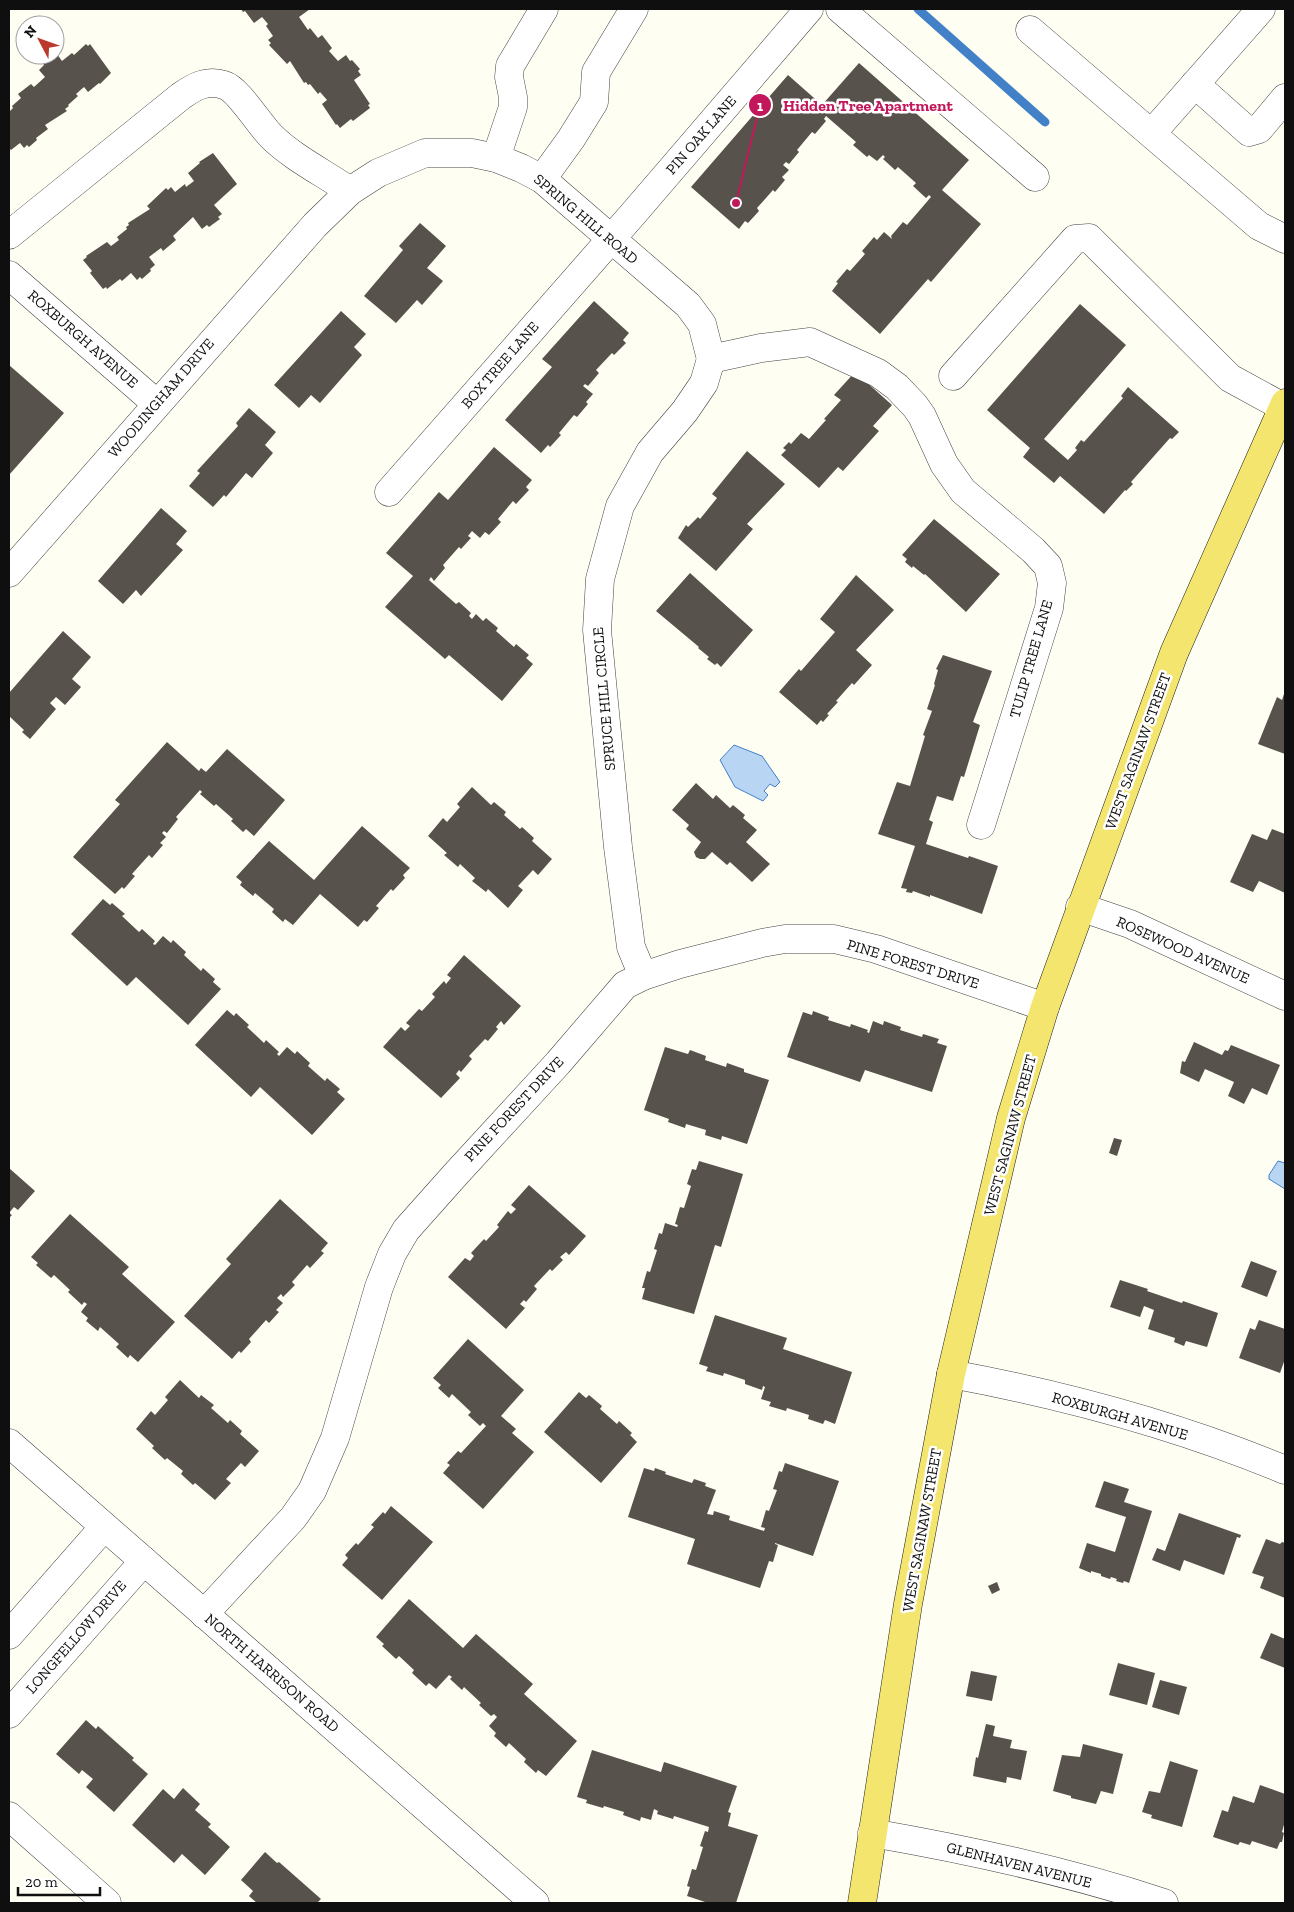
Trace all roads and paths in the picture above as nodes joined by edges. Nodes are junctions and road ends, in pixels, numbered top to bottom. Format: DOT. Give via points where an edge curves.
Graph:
graph roads {
  1 [pos="544,9"];
  2 [pos="634,9"];
  3 [pos="809,9"];
  4 [pos="840,9"];
  5 [pos="1261,9"];
  6 [pos="1030,30"];
  7 [pos="1195,84"];
  8 [pos="1285,98"];
  9 [pos="1152,133"];
  10 [pos="496,158"];
  11 [pos="1035,177"];
  12 [pos="542,179"];
  13 [pos="350,191"];
  14 [pos="314,225"];
  15 [pos="9,235"];
  16 [pos="612,239"];
  17 [pos="1285,239"];
  18 [pos="9,275"];
  19 [pos="712,360"];
  20 [pos="953,376"];
  21 [pos="157,404"];
  22 [pos="1284,405"];
  23 [pos="389,492"];
  24 [pos="9,572"];
  25 [pos="981,825"];
  26 [pos="1080,907"];
  27 [pos="643,976"];
  28 [pos="1285,996"];
  29 [pos="1045,1007"];
  30 [pos="951,1374"];
  31 [pos="9,1443"];
  32 [pos="1285,1470"];
  33 [pos="104,1527"];
  34 [pos="144,1561"];
  35 [pos="204,1614"];
  36 [pos="9,1635"];
  37 [pos="9,1714"];
  38 [pos="9,1816"];
  39 [pos="872,1833"];
  40 [pos="107,1903"];
  41 [pos="535,1903"];
  42 [pos="862,1903"];
  43 [pos="1164,1903"];
  1 -- 10 [label="street" via="510,66 513,107"];
  2 -- 12 [label="street" via="596,72 594,102"];
  3 -- 16 [label="street, PIN OAK LANE"];
  4 -- 11 [label="street"];
  5 -- 7 [label="street"];
  6 -- 9 [label="street"];
  7 -- 8 [label="street" via="1249,132 1258,129"];
  7 -- 9 [label="street"];
  9 -- 17 [label="street" via="1259,226"];
  10 -- 12 [label="street, SPRING HILL ROAD"];
  10 -- 13 [label="street, SPRING HILL ROAD" via="472,153 425,153 378,173"];
  12 -- 16 [label="street, SPRING HILL ROAD"];
  13 -- 14 [label="street, SPRING HILL ROAD"];
  13 -- 15 [label="street" via="284,147 225,85 208,83 196,86 181,96"];
  14 -- 21 [label="street, WOODINGHAM DRIVE"];
  16 -- 19 [label="street, SPRING HILL ROAD" via="688,306 702,324"];
  16 -- 23 [label="street, BOX TREE LANE"];
  18 -- 21 [label="street, ROXBURGH AVENUE"];
  19 -- 25 [label="street, TULIP TREE LANE" via="761,348 810,342 878,373 897,387 922,416 944,464 963,492 1048,566 1052,583 1049,608"];
  19 -- 27 [label="street, SPRUCE HILL CIRCLE" via="704,383 650,452 620,506 600,579 597,630 609,761 631,947"];
  20 -- 22 [label="street" via="1075,239 1089,238 1230,378"];
  21 -- 24 [label="street, WOODINGHAM DRIVE"];
  22 -- 26 [label="main road, WEST SAGINAW STREET" via="1174,653"];
  26 -- 28 [label="street, ROSEWOOD AVENUE" via="1135,926"];
  26 -- 29 [label="main road, WEST SAGINAW STREET"];
  27 -- 29 [label="street, PINE FOREST DRIVE" via="770,942 792,938 834,939 876,949"];
  27 -- 35 [label="street, PINE FOREST DRIVE" via="625,985 406,1230 379,1287 335,1438 312,1491 293,1518"];
  29 -- 30 [label="main road, WEST SAGINAW STREET" via="1011,1118"];
  30 -- 32 [label="street, ROXBURGH AVENUE" via="1005,1384 1127,1415"];
  30 -- 39 [label="main road, WEST SAGINAW STREET" via="908,1604"];
  31 -- 33 [label="street, NORTH HARRISON ROAD"];
  33 -- 34 [label="street, NORTH HARRISON ROAD"];
  33 -- 36 [label="street"];
  34 -- 35 [label="street, NORTH HARRISON ROAD"];
  34 -- 37 [label="street, LONGFELLOW DRIVE"];
  35 -- 41 [label="street, NORTH HARRISON ROAD"];
  38 -- 40 [label="street"];
  39 -- 42 [label="main road, WEST SAGINAW STREET"];
  39 -- 43 [label="street, GLENHAVEN AVENUE" via="1028,1866"];
}
